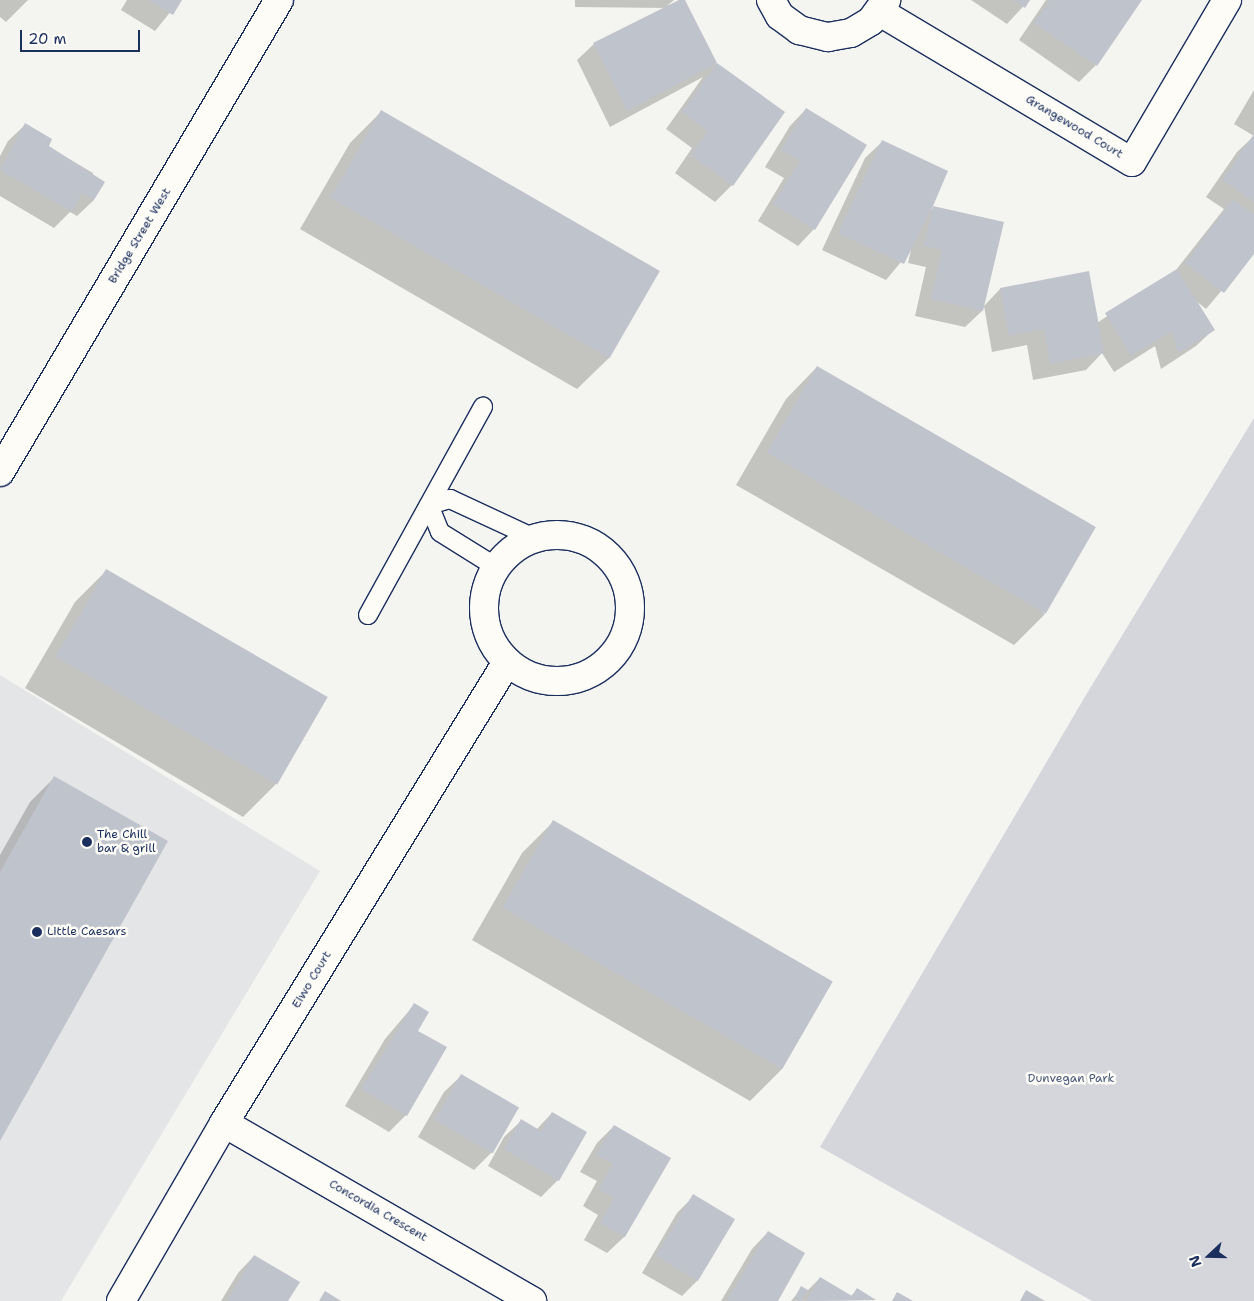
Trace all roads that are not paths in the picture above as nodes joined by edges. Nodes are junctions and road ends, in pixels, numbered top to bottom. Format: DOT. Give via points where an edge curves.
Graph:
graph roads {
  1 [pos="279,0"];
  2 [pos="771,0"];
  3 [pos="1227,0"];
  4 [pos="883,6"];
  5 [pos="483,407"];
  6 [pos="0,472"];
  7 [pos="429,505"];
  8 [pos="534,538"];
  9 [pos="496,567"];
  10 [pos="368,615"];
  11 [pos="507,662"];
  12 [pos="224,1123"];
  13 [pos="121,1301"];
  14 [pos="532,1301"];
  1 -- 6 [label="street, Bridge Street West"];
  2 -- 4 [label="street, Grangewood Court" via="780,16 799,30 828,37 851,33"];
  3 -- 4 [label="street, Grangewood Court" via="1132,162"];
  5 -- 7 [label="lane"];
  7 -- 8 [label="lane" via="450,499"];
  7 -- 9 [label="lane" via="440,532"];
  7 -- 10 [label="lane"];
  8 -- 9 [label="street" via="514,548"];
  8 -- 11 [label="street" via="559,534 587,541 608,556 624,582 629,598 629,620 621,644 595,672 552,682 528,675"];
  9 -- 11 [label="street" via="485,595 484,621 493,644"];
  11 -- 12 [label="street, Eiwo Court"];
  12 -- 13 [label="street, Eiwo Court"];
  12 -- 14 [label="street, Concordia Crescent"];
}
